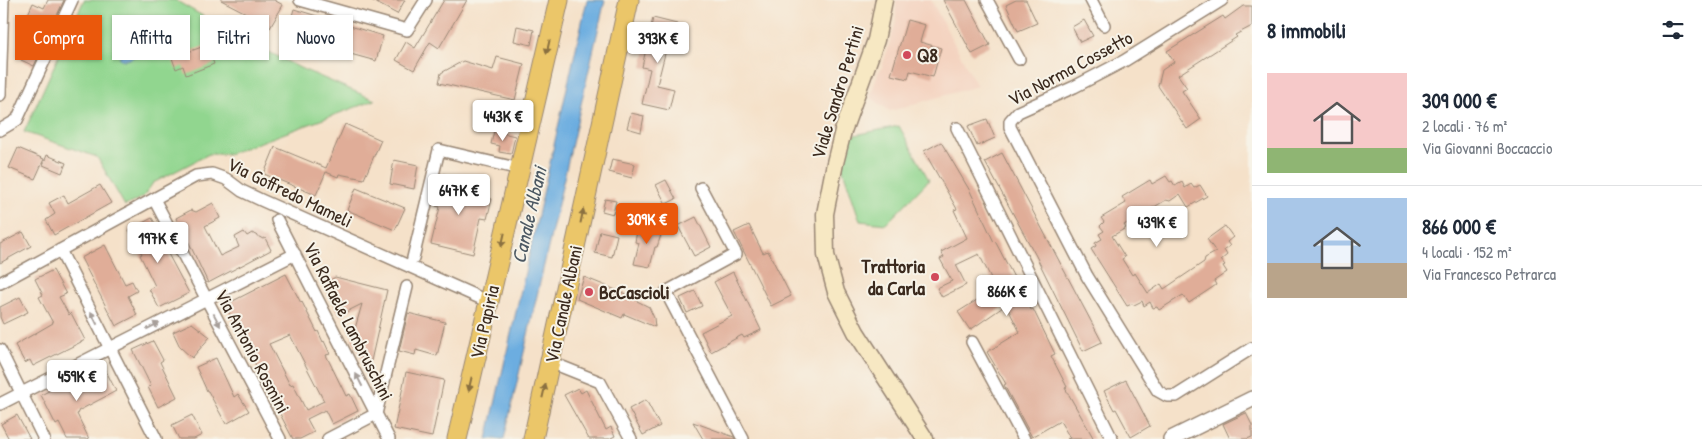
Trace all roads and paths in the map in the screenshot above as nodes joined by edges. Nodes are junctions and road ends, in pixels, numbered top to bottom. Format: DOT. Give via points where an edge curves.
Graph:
graph roads {
  1 [pos="3,0"];
  2 [pos="72,0"];
  3 [pos="300,0"];
  4 [pos="426,0"];
  5 [pos="559,0"];
  6 [pos="629,0"];
  7 [pos="636,0"];
  8 [pos="884,0"];
  9 [pos="987,0"];
  10 [pos="1090,0"];
  11 [pos="1222,0"];
  12 [pos="1104,25"];
  13 [pos="617,52"];
  14 [pos="1019,60"];
  15 [pos="0,95"];
  16 [pos="956,128"];
  17 [pos="0,130"];
  18 [pos="520,169"];
  19 [pos="701,188"];
  20 [pos="154,199"];
  21 [pos="278,220"];
  22 [pos="60,250"];
  23 [pos="295,254"];
  24 [pos="413,258"];
  25 [pos="0,283"];
  26 [pos="407,287"];
  27 [pos="207,299"];
  28 [pos="489,302"];
  29 [pos="972,342"];
  30 [pos="110,348"];
  31 [pos="1252,348"];
  32 [pos="0,350"];
  33 [pos="550,362"];
  34 [pos="21,394"];
  35 [pos="1252,399"];
  36 [pos="0,404"];
  37 [pos="376,414"];
  38 [pos="44,439"];
  39 [pos="156,439"];
  40 [pos="280,439"];
  41 [pos="328,439"];
  42 [pos="389,439"];
  43 [pos="457,439"];
  44 [pos="533,439"];
  45 [pos="631,439"];
  46 [pos="744,439"];
  47 [pos="925,439"];
  48 [pos="1024,439"];
  49 [pos="1112,439"];
  50 [pos="1171,439"];
  1 -- 15 [label="street"];
  2 -- 17 [label="street" via="18,120"];
  3 -- 4 [label="street" via="408,30"];
  5 -- 18 [label="main road, Via Papiria, one-way"];
  6 -- 13 [label="main road, Via Canale Albani"];
  7 -- 13 [label="street, Via Canale Albani" via="628,36"];
  8 -- 47 [label="main road, Viale Sandro Pertini" via="876,40 842,131 825,214 826,255 836,292 856,332"];
  9 -- 14 [label="street"];
  10 -- 12 [label="street"];
  11 -- 31 [label="street, Via Norma Cossetto" via="1124,61 1018,112 1010,121 1010,127 1087,276 1158,391 1176,396"];
  33 -- 13 [label="main road, Via Canale Albani, one-way"];
  16 -- 49 [label="street"];
  18 -- 24 [label="street" via="439,150"];
  18 -- 28 [label="main road, Via Papiria, one-way"];
  19 -- 46 [label="street" via="736,254 666,292"];
  20 -- 22 [label="street, Via Goffredo Mameli"];
  20 -- 27 [label="street, Via Antonio Rosmini"];
  20 -- 28 [label="street, Via Goffredo Mameli" via="196,176 212,174 261,200"];
  21 -- 23 [label="street, Via Raffaele Lambruschini"];
  22 -- 25 [label="street, Via Goffredo Mameli"];
  30 -- 22 [label="street, one-way"];
  23 -- 27 [label="street"];
  37 -- 23 [label="street, Via Raffaele Lambruschini, one-way"];
  26 -- 37 [label="street"];
  30 -- 27 [label="street, one-way"];
  27 -- 40 [label="street, Via Antonio Rosmini, one-way"];
  28 -- 43 [label="main road, Via Papiria, one-way"];
  29 -- 48 [label="street"];
  30 -- 34 [label="street"];
  30 -- 39 [label="street"];
  32 -- 34 [label="street"];
  44 -- 33 [label="main road, Via Canale Albani, one-way"];
  33 -- 45 [label="street" via="600,382"];
  34 -- 36 [label="street"];
  34 -- 38 [label="street"];
  35 -- 50 [label="street"];
  37 -- 41 [label="street"];
  37 -- 42 [label="street, Via Raffaele Lambruschini"];
}
